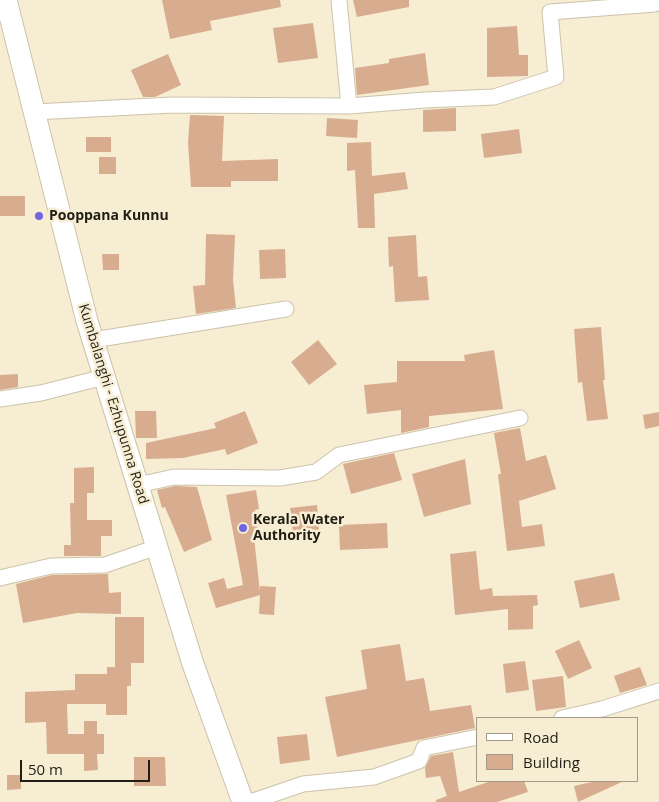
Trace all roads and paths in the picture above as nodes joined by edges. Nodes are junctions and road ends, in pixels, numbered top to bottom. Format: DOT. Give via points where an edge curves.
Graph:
graph roads {
  1 [pos="6,0"];
  2 [pos="339,0"];
  3 [pos="655,0"];
  4 [pos="349,106"];
  5 [pos="34,112"];
  6 [pos="286,309"];
  7 [pos="93,340"];
  8 [pos="104,377"];
  9 [pos="0,400"];
  10 [pos="520,418"];
  11 [pos="138,485"];
  12 [pos="157,547"];
  13 [pos="0,578"];
  14 [pos="659,691"];
  15 [pos="566,717"];
  16 [pos="477,737"];
  17 [pos="243,802"];
  18 [pos="250,802"];
  1 -- 5 [label="main road, Kumbalanghi - Ezhupunna Road"];
  2 -- 4 [label="street"];
  3 -- 4 [label="street" via="656,4 550,12 556,76 494,97"];
  4 -- 5 [label="street" via="173,105"];
  5 -- 7 [label="main road, Kumbalanghi - Ezhupunna Road"];
  6 -- 7 [label="street"];
  7 -- 8 [label="main road, Kumbalanghi - Ezhupunna Road"];
  8 -- 9 [label="street"];
  8 -- 11 [label="main road, Kumbalanghi - Ezhupunna Road"];
  10 -- 11 [label="street" via="339,455 316,472 280,478 174,477"];
  11 -- 12 [label="main road, Kumbalanghi - Ezhupunna Road"];
  12 -- 13 [label="street" via="105,565 51,566"];
  12 -- 17 [label="main road, Kumbalanghi - Ezhupunna Road" via="193,664"];
  14 -- 15 [label="street"];
  16 -- 18 [label="street" via="424,748 418,761 374,777 303,784"];
}
